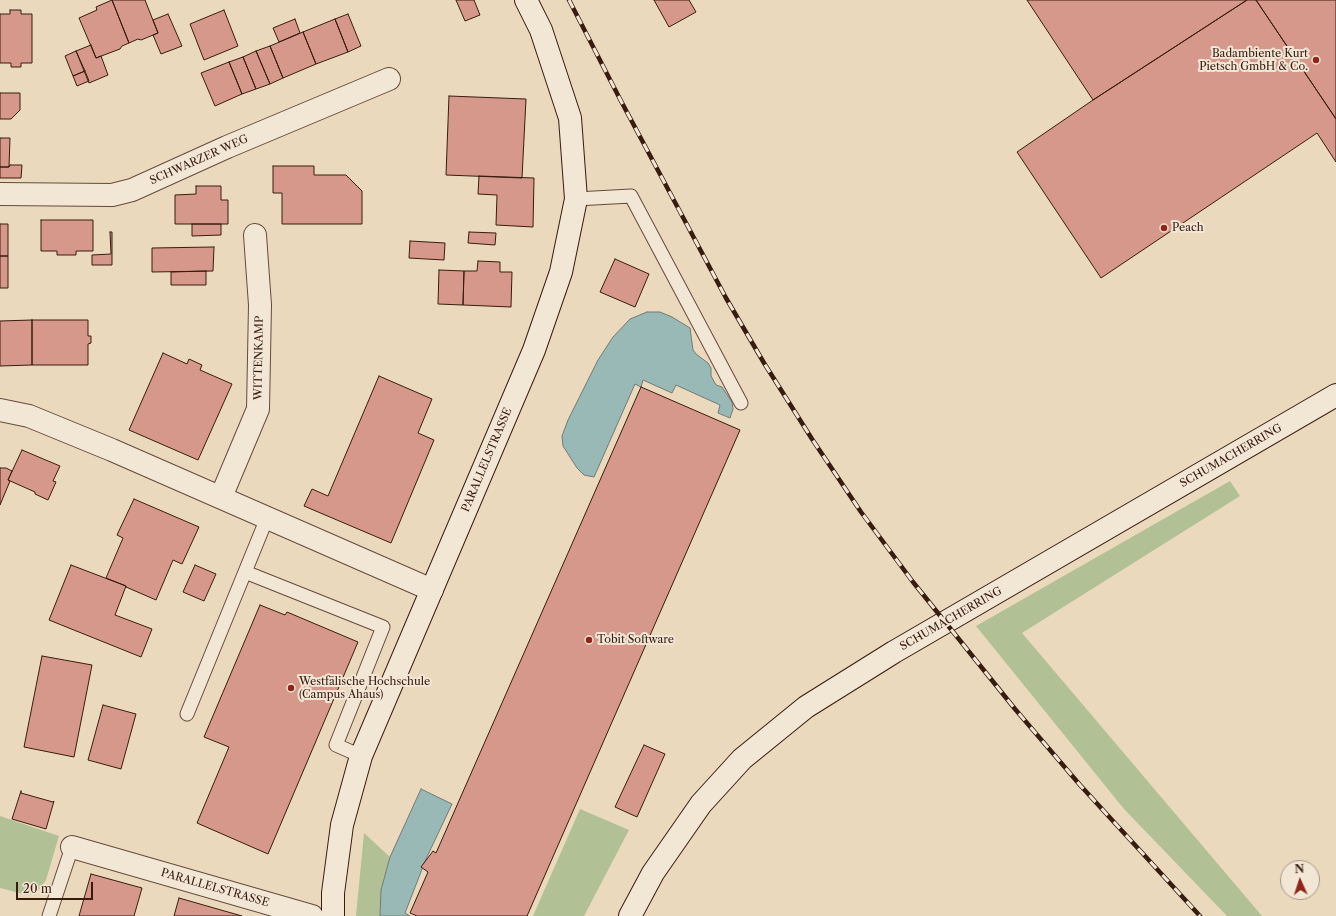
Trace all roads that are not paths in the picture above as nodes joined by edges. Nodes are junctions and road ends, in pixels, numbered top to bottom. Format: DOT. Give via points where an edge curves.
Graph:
graph roads {
  1 [pos="526,0"];
  2 [pos="389,79"];
  3 [pos="0,194"];
  4 [pos="576,199"];
  5 [pos="255,235"];
  6 [pos="1336,395"];
  7 [pos="741,403"];
  8 [pos="0,410"];
  9 [pos="220,497"];
  10 [pos="267,518"];
  11 [pos="245,572"];
  12 [pos="432,590"];
  13 [pos="188,714"];
  14 [pos="361,756"];
  15 [pos="72,847"];
  16 [pos="49,916"];
  17 [pos="312,916"];
  18 [pos="333,916"];
  19 [pos="630,916"];
  1 -- 4 [label="main road, PARALLELSTRASSE" via="541,30 570,118"];
  2 -- 3 [label="main road, SCHWARZER WEG" via="132,190 112,195"];
  4 -- 7 [label="lane" via="631,196"];
  4 -- 12 [label="main road, PARALLELSTRASSE" via="561,272 534,350"];
  5 -- 9 [label="main road, WITTENKAMP" via="260,305 258,409"];
  6 -- 19 [label="main road, SCHUMACHERRING" via="894,652 806,707 742,759 701,804 653,873"];
  8 -- 9 [label="main road" via="29,416"];
  9 -- 10 [label="main road"];
  10 -- 11 [label="lane"];
  10 -- 12 [label="main road"];
  11 -- 13 [label="lane"];
  11 -- 14 [label="lane" via="383,628 336,745"];
  12 -- 14 [label="main road, PARALLELSTRASSE"];
  14 -- 18 [label="main road, PARALLELSTRASSE" via="342,825 333,893"];
  15 -- 16 [label="lane"];
  15 -- 17 [label="main road, PARALLELSTRASSE"];
}
